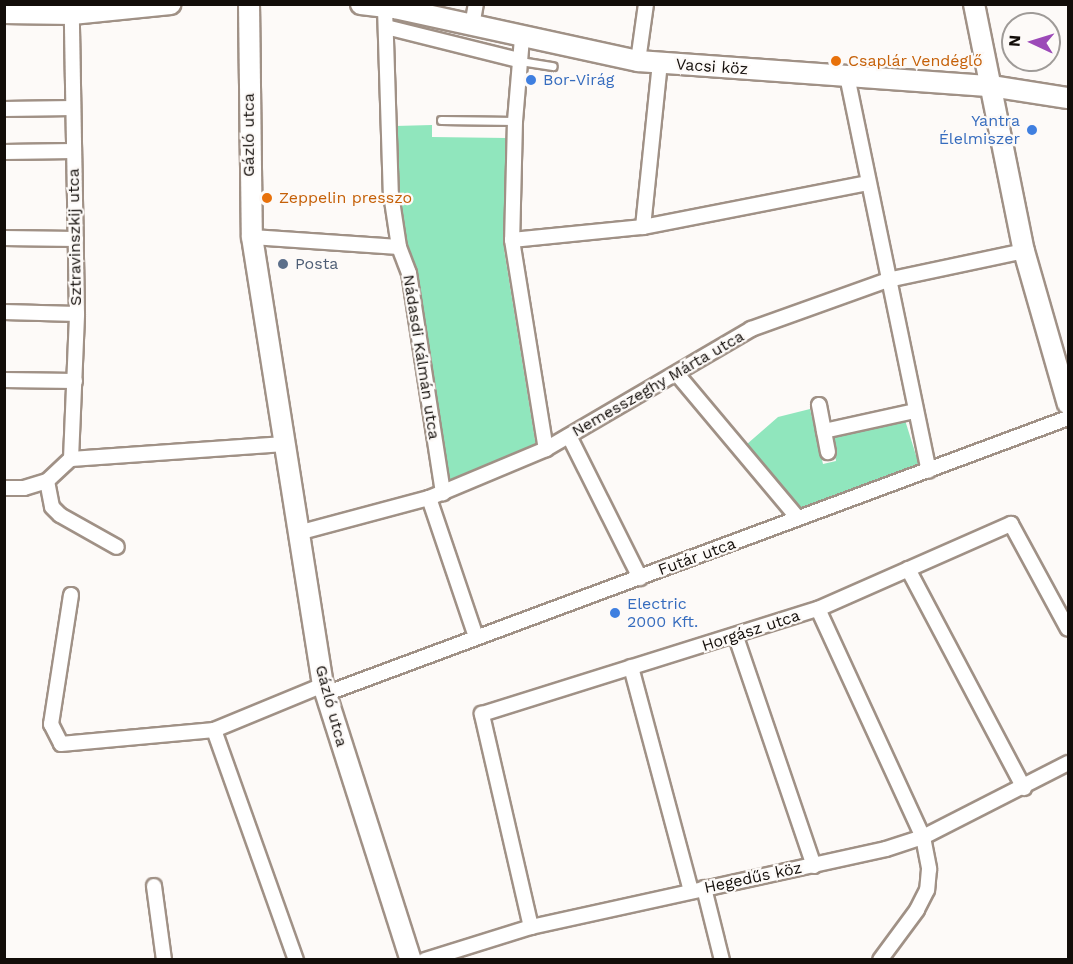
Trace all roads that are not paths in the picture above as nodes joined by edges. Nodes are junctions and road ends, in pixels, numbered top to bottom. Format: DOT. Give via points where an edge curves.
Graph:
graph roads {
  1 [pos="170,4"];
  2 [pos="249,4"];
  3 [pos="361,4"];
  4 [pos="476,4"];
  5 [pos="646,4"];
  6 [pos="974,4"];
  7 [pos="4,13"];
  8 [pos="72,14"];
  9 [pos="386,17"];
  10 [pos="472,26"];
  11 [pos="522,38"];
  12 [pos="518,60"];
  13 [pos="638,61"];
  14 [pos="660,63"];
  15 [pos="553,66"];
  16 [pos="847,76"];
  17 [pos="991,86"];
  18 [pos="1068,98"];
  19 [pos="74,108"];
  20 [pos="4,109"];
  21 [pos="441,120"];
  22 [pos="515,121"];
  23 [pos="74,151"];
  24 [pos="4,152"];
  25 [pos="867,183"];
  26 [pos="643,227"];
  27 [pos="252,237"];
  28 [pos="4,238"];
  29 [pos="76,239"];
  30 [pos="512,240"];
  31 [pos="399,247"];
  32 [pos="1024,251"];
  33 [pos="888,280"];
  34 [pos="4,312"];
  35 [pos="77,314"];
  36 [pos="677,374"];
  37 [pos="4,380"];
  38 [pos="75,381"];
  39 [pos="1068,404"];
  40 [pos="819,405"];
  41 [pos="915,411"];
  42 [pos="1068,418"];
  43 [pos="824,431"];
  44 [pos="568,436"];
  45 [pos="284,444"];
  46 [pos="546,448"];
  47 [pos="828,452"];
  48 [pos="71,459"];
  49 [pos="929,471"];
  50 [pos="47,481"];
  51 [pos="4,488"];
  52 [pos="443,493"];
  53 [pos="429,498"];
  54 [pos="798,518"];
  55 [pos="298,533"];
  56 [pos="117,547"];
  57 [pos="908,569"];
  58 [pos="640,578"];
  59 [pos="72,595"];
  60 [pos="818,609"];
  61 [pos="1068,629"];
  62 [pos="476,637"];
  63 [pos="736,637"];
  64 [pos="631,667"];
  65 [pos="324,690"];
  66 [pos="214,730"];
  67 [pos="1068,763"];
  68 [pos="1024,788"];
  69 [pos="923,837"];
  70 [pos="814,866"];
  71 [pos="154,886"];
  72 [pos="698,890"];
  73 [pos="531,927"];
  74 [pos="164,960"];
  75 [pos="296,960"];
  76 [pos="411,960"];
  77 [pos="425,960"];
  78 [pos="722,960"];
  79 [pos="880,960"];
  1 -- 8 [label="street"];
  2 -- 27 [label="street, Gázló utca"];
  3 -- 9 [label="street, Vacsi köz"];
  4 -- 10 [label="street"];
  5 -- 13 [label="street"];
  6 -- 17 [label="street"];
  7 -- 8 [label="street"];
  8 -- 19 [label="street, Sztravinszkij utca"];
  9 -- 10 [label="street, Vacsi köz"];
  9 -- 12 [label="street"];
  9 -- 31 [label="street, Nádasdi Kálmán utca" via="391,194"];
  10 -- 11 [label="street, Vacsi köz"];
  11 -- 12 [label="street"];
  11 -- 13 [label="street, Vacsi köz"];
  12 -- 15 [label="lane"];
  12 -- 22 [label="street"];
  13 -- 14 [label="street, Vacsi köz"];
  14 -- 16 [label="street, Vacsi köz"];
  14 -- 26 [label="street"];
  16 -- 17 [label="street, Vacsi köz"];
  16 -- 25 [label="street"];
  17 -- 18 [label="street, Vacsi köz"];
  17 -- 32 [label="street"];
  19 -- 20 [label="street"];
  19 -- 23 [label="street, Sztravinszkij utca"];
  21 -- 22 [label="lane"];
  22 -- 30 [label="street"];
  23 -- 24 [label="street"];
  23 -- 29 [label="street, Sztravinszkij utca"];
  25 -- 26 [label="street"];
  25 -- 33 [label="street"];
  26 -- 30 [label="street"];
  27 -- 31 [label="street"];
  27 -- 45 [label="street, Gázló utca"];
  28 -- 29 [label="street"];
  29 -- 35 [label="street, Sztravinszkij utca"];
  30 -- 46 [label="street"];
  31 -- 52 [label="street, Nádasdi Kálmán utca" via="409,273"];
  32 -- 33 [label="street, Nemesszeghy Márta utca"];
  32 -- 39 [label="street"];
  33 -- 36 [label="street, Nemesszeghy Márta utca" via="752,329"];
  33 -- 41 [label="street"];
  34 -- 35 [label="street"];
  35 -- 38 [label="street, Sztravinszkij utca"];
  36 -- 44 [label="street, Nemesszeghy Márta utca"];
  36 -- 54 [label="street"];
  37 -- 38 [label="street"];
  38 -- 48 [label="street, Sztravinszkij utca"];
  40 -- 43 [label="street"];
  41 -- 43 [label="street"];
  41 -- 49 [label="street"];
  42 -- 49 [label="street, Futár utca"];
  43 -- 47 [label="street"];
  44 -- 46 [label="street, Nemesszeghy Márta utca"];
  44 -- 58 [label="street"];
  45 -- 48 [label="street"];
  45 -- 55 [label="street, Gázló utca"];
  46 -- 52 [label="street, Nemesszeghy Márta utca"];
  48 -- 50 [label="street"];
  49 -- 54 [label="street, Futár utca"];
  50 -- 51 [label="street" via="24,488"];
  50 -- 56 [label="street" via="52,507 60,515"];
  52 -- 53 [label="street, Nemesszeghy Márta utca"];
  53 -- 55 [label="street, Nemesszeghy Márta utca"];
  53 -- 62 [label="street"];
  54 -- 58 [label="street, Futár utca"];
  55 -- 65 [label="street, Gázló utca"];
  57 -- 60 [label="street, Horgász utca"];
  57 -- 61 [label="street, Horgász utca" via="1011,524"];
  57 -- 68 [label="street"];
  58 -- 62 [label="street, Futár utca"];
  59 -- 66 [label="street, Futár utca" via="51,724 61,744"];
  60 -- 63 [label="street, Horgász utca"];
  60 -- 69 [label="street"];
  62 -- 65 [label="street, Futár utca"];
  63 -- 64 [label="street, Horgász utca"];
  63 -- 70 [label="street"];
  64 -- 72 [label="street"];
  64 -- 73 [label="street, Horgász utca" via="482,714"];
  65 -- 66 [label="street, Futár utca"];
  65 -- 76 [label="street, Gázló utca"];
  66 -- 75 [label="street"];
  67 -- 68 [label="street, Hegedűs köz"];
  68 -- 69 [label="street, Hegedűs köz"];
  69 -- 70 [label="street, Hegedűs köz"];
  69 -- 79 [label="street" via="929,869 927,890"];
  70 -- 72 [label="street, Hegedűs köz"];
  71 -- 74 [label="street"];
  72 -- 73 [label="street, Hegedűs köz"];
  72 -- 78 [label="street"];
  73 -- 77 [label="street, Hegedűs köz"];
}
